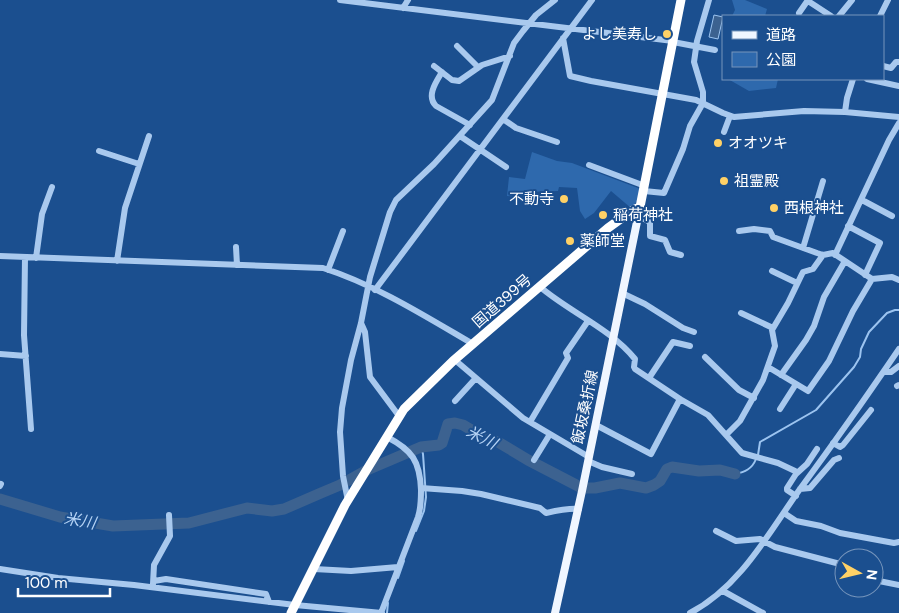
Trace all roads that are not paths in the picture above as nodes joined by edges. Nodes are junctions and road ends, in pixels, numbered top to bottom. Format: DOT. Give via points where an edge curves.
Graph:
graph roads {
  1 [pos="340,0"];
  2 [pos="408,0"];
  3 [pos="555,0"];
  4 [pos="592,0"];
  5 [pos="681,0"];
  6 [pos="709,0"];
  7 [pos="808,0"];
  8 [pos="852,0"];
  9 [pos="888,0"];
  10 [pos="403,8"];
  11 [pos="799,13"];
  12 [pos="830,15"];
  13 [pos="840,15"];
  14 [pos="880,15"];
  15 [pos="530,23"];
  16 [pos="571,28"];
  17 [pos="564,38"];
  18 [pos="673,42"];
  19 [pos="457,46"];
  20 [pos="696,46"];
  21 [pos="715,50"];
  22 [pos="510,56"];
  23 [pos="899,62"];
  24 [pos="434,66"];
  25 [pos="884,66"];
  26 [pos="478,68"];
  27 [pos="442,72"];
  28 [pos="853,80"];
  29 [pos="872,80"];
  30 [pos="899,86"];
  31 [pos="663,94"];
  32 [pos="703,103"];
  33 [pos="845,112"];
  34 [pos="730,116"];
  35 [pos="899,117"];
  36 [pos="503,119"];
  37 [pos="899,123"];
  38 [pos="470,125"];
  39 [pos="724,132"];
  40 [pos="149,136"];
  41 [pos="460,136"];
  42 [pos="557,142"];
  43 [pos="480,150"];
  44 [pos="99,151"];
  45 [pos="139,164"];
  46 [pos="589,165"];
  47 [pos="506,167"];
  48 [pos="823,181"];
  49 [pos="52,187"];
  50 [pos="644,188"];
  51 [pos="862,200"];
  52 [pos="640,211"];
  53 [pos="892,216"];
  54 [pos="848,226"];
  55 [pos="739,230"];
  56 [pos="343,232"];
  57 [pos="236,248"];
  58 [pos="804,248"];
  59 [pos="681,255"];
  60 [pos="824,255"];
  61 [pos="835,255"];
  62 [pos="0,256"];
  63 [pos="25,257"];
  64 [pos="36,258"];
  65 [pos="117,261"];
  66 [pos="846,262"];
  67 [pos="237,265"];
  68 [pos="328,270"];
  69 [pos="772,270"];
  70 [pos="865,275"];
  71 [pos="872,279"];
  72 [pos="899,280"];
  73 [pos="797,283"];
  74 [pos="368,286"];
  75 [pos="540,286"];
  76 [pos="375,290"];
  77 [pos="624,294"];
  78 [pos="741,313"];
  79 [pos="588,321"];
  80 [pos="362,323"];
  81 [pos="773,328"];
  82 [pos="694,332"];
  83 [pos="614,339"];
  84 [pos="473,344"];
  85 [pos="690,346"];
  86 [pos="899,349"];
  87 [pos="0,354"];
  88 [pos="26,356"];
  89 [pos="705,357"];
  90 [pos="455,360"];
  91 [pos="899,366"];
  92 [pos="768,367"];
  93 [pos="884,372"];
  94 [pos="781,375"];
  95 [pos="649,378"];
  96 [pos="475,379"];
  97 [pos="796,384"];
  98 [pos="754,398"];
  99 [pos="680,399"];
  100 [pos="454,401"];
  101 [pos="780,409"];
  102 [pos="871,410"];
  103 [pos="399,416"];
  104 [pos="530,422"];
  105 [pos="596,425"];
  106 [pos="31,429"];
  107 [pos="550,434"];
  108 [pos="726,434"];
  109 [pos="386,437"];
  110 [pos="834,443"];
  111 [pos="817,448"];
  112 [pos="839,458"];
  113 [pos="589,459"];
  114 [pos="534,460"];
  115 [pos="632,474"];
  116 [pos="796,474"];
  117 [pos="424,488"];
  118 [pos="800,489"];
  119 [pos="796,496"];
  120 [pos="348,502"];
  121 [pos="579,509"];
  122 [pos="784,514"];
  123 [pos="170,520"];
  124 [pos="716,531"];
  125 [pos="764,542"];
  126 [pos="899,542"];
  127 [pos="834,562"];
  128 [pos="398,567"];
  129 [pos="0,569"];
  130 [pos="314,569"];
  131 [pos="884,582"];
  132 [pos="153,584"];
  133 [pos="899,585"];
  134 [pos="723,591"];
  135 [pos="269,602"];
  136 [pos="293,609"];
  137 [pos="381,613"];
  138 [pos="555,613"];
  139 [pos="690,613"];
  140 [pos="763,613"];
  1 -- 10 [label="street"];
  2 -- 10 [label="street"];
  3 -- 15 [label="street"];
  4 -- 16 [label="street"];
  5 -- 18 [label="highway"];
  6 -- 20 [label="street"];
  7 -- 11 [label="street"];
  7 -- 12 [label="street"];
  8 -- 13 [label="street"];
  9 -- 14 [label="street"];
  10 -- 15 [label="street"];
  15 -- 16 [label="street"];
  15 -- 22 [label="street" via="514,43"];
  16 -- 17 [label="street"];
  16 -- 18 [label="street"];
  17 -- 31 [label="street" via="570,76"];
  17 -- 36 [label="street"];
  18 -- 20 [label="street"];
  18 -- 31 [label="highway"];
  19 -- 26 [label="street"];
  20 -- 21 [label="street"];
  20 -- 32 [label="street" via="694,62"];
  22 -- 26 [label="street"];
  22 -- 38 [label="street" via="492,100"];
  23 -- 25 [label="street" via="891,68"];
  24 -- 27 [label="street"];
  26 -- 27 [label="street" via="459,81"];
  27 -- 38 [label="street" via="434,85 433,103"];
  28 -- 33 [label="street"];
  29 -- 30 [label="street"];
  31 -- 32 [label="street"];
  31 -- 50 [label="highway"];
  32 -- 34 [label="street"];
  32 -- 50 [label="street" via="690,126 664,193"];
  33 -- 34 [label="street"];
  33 -- 35 [label="street"];
  34 -- 39 [label="street"];
  36 -- 42 [label="street" via="516,128"];
  36 -- 43 [label="street"];
  37 -- 51 [label="street"];
  38 -- 41 [label="street"];
  40 -- 45 [label="street"];
  41 -- 43 [label="street"];
  41 -- 74 [label="street" via="396,200"];
  43 -- 47 [label="street"];
  43 -- 76 [label="street"];
  44 -- 45 [label="street"];
  45 -- 65 [label="street" via="125,208"];
  46 -- 50 [label="street"];
  48 -- 58 [label="street"];
  49 -- 64 [label="street" via="42,214"];
  50 -- 52 [label="highway"];
  51 -- 53 [label="street"];
  51 -- 54 [label="street"];
  52 -- 59 [label="street" via="650,222 650,236 667,236 670,252"];
  52 -- 75 [label="highway, 国道399号" via="633,210 608,228"];
  52 -- 77 [label="main road, 飯坂桑折線"];
  54 -- 61 [label="street"];
  54 -- 70 [label="street" via="880,243"];
  55 -- 58 [label="street" via="770,231 773,237"];
  56 -- 68 [label="street"];
  57 -- 67 [label="street"];
  58 -- 60 [label="street"];
  60 -- 61 [label="street"];
  60 -- 73 [label="street" via="813,269 803,272"];
  61 -- 66 [label="street"];
  62 -- 63 [label="street"];
  63 -- 64 [label="street"];
  63 -- 88 [label="street"];
  64 -- 65 [label="street"];
  65 -- 67 [label="street"];
  66 -- 70 [label="street"];
  66 -- 94 [label="street" via="824,297 806,340"];
  67 -- 68 [label="street"];
  68 -- 74 [label="street"];
  69 -- 73 [label="street"];
  70 -- 71 [label="street"];
  71 -- 72 [label="street" via="892,277"];
  71 -- 97 [label="street" via="829,361 808,391"];
  73 -- 81 [label="street"];
  74 -- 76 [label="street"];
  74 -- 80 [label="street"];
  75 -- 79 [label="street"];
  75 -- 84 [label="highway, 国道399号"];
  76 -- 84 [label="street"];
  77 -- 82 [label="street"];
  77 -- 83 [label="main road, 飯坂桑折線"];
  78 -- 81 [label="street"];
  79 -- 83 [label="street"];
  79 -- 104 [label="street" via="566,353 568,358"];
  80 -- 103 [label="street" via="370,377"];
  80 -- 120 [label="street" via="351,360 340,432"];
  81 -- 92 [label="street" via="775,346"];
  83 -- 95 [label="street" via="634,357 635,369"];
  83 -- 105 [label="main road, 飯坂桑折線"];
  84 -- 90 [label="highway, 国道399号"];
  85 -- 95 [label="street" via="673,342"];
  86 -- 93 [label="street"];
  87 -- 88 [label="street"];
  88 -- 106 [label="street"];
  89 -- 98 [label="street" via="739,390"];
  90 -- 96 [label="street"];
  90 -- 103 [label="highway, 国道399号" via="418,393"];
  91 -- 93 [label="street" via="891,372"];
  92 -- 94 [label="street"];
  92 -- 98 [label="street"];
  93 -- 110 [label="street"];
  94 -- 97 [label="street"];
  95 -- 99 [label="street"];
  96 -- 100 [label="street"];
  96 -- 104 [label="street"];
  97 -- 101 [label="street"];
  98 -- 108 [label="street" via="740,421"];
  99 -- 105 [label="street" via="651,454"];
  99 -- 108 [label="street" via="708,416"];
  102 -- 110 [label="street" via="843,445 840,447"];
  103 -- 109 [label="highway, 国道399号"];
  104 -- 107 [label="street"];
  105 -- 113 [label="main road, 飯坂桑折線"];
  107 -- 113 [label="street"];
  107 -- 114 [label="street"];
  108 -- 116 [label="street" via="742,453 792,469"];
  109 -- 117 [label="street" via="411,455"];
  109 -- 120 [label="highway, 国道399号"];
  110 -- 118 [label="street"];
  111 -- 116 [label="street"];
  112 -- 118 [label="street" via="810,488"];
  113 -- 115 [label="street" via="602,467"];
  113 -- 121 [label="main road, 飯坂桑折線"];
  116 -- 119 [label="street" via="787,488"];
  117 -- 121 [label="street" via="462,490 546,512"];
  117 -- 128 [label="street" via="420,509"];
  118 -- 119 [label="street"];
  119 -- 122 [label="street"];
  120 -- 130 [label="highway, 国道399号"];
  121 -- 138 [label="main road, 飯坂桑折線"];
  122 -- 125 [label="street"];
  122 -- 126 [label="street" via="846,534"];
  123 -- 132 [label="street" via="169,539 154,565"];
  124 -- 125 [label="street" via="736,541 756,539"];
  125 -- 127 [label="street"];
  125 -- 134 [label="street"];
  128 -- 130 [label="street"];
  128 -- 137 [label="street"];
  129 -- 132 [label="street" via="58,578"];
  130 -- 136 [label="highway, 国道399号"];
  131 -- 133 [label="street"];
  132 -- 135 [label="street"];
  132 -- 135 [label="street" via="166,579 266,594"];
  134 -- 139 [label="street"];
  134 -- 140 [label="street"];
  135 -- 136 [label="street"];
  136 -- 137 [label="street"];
}
